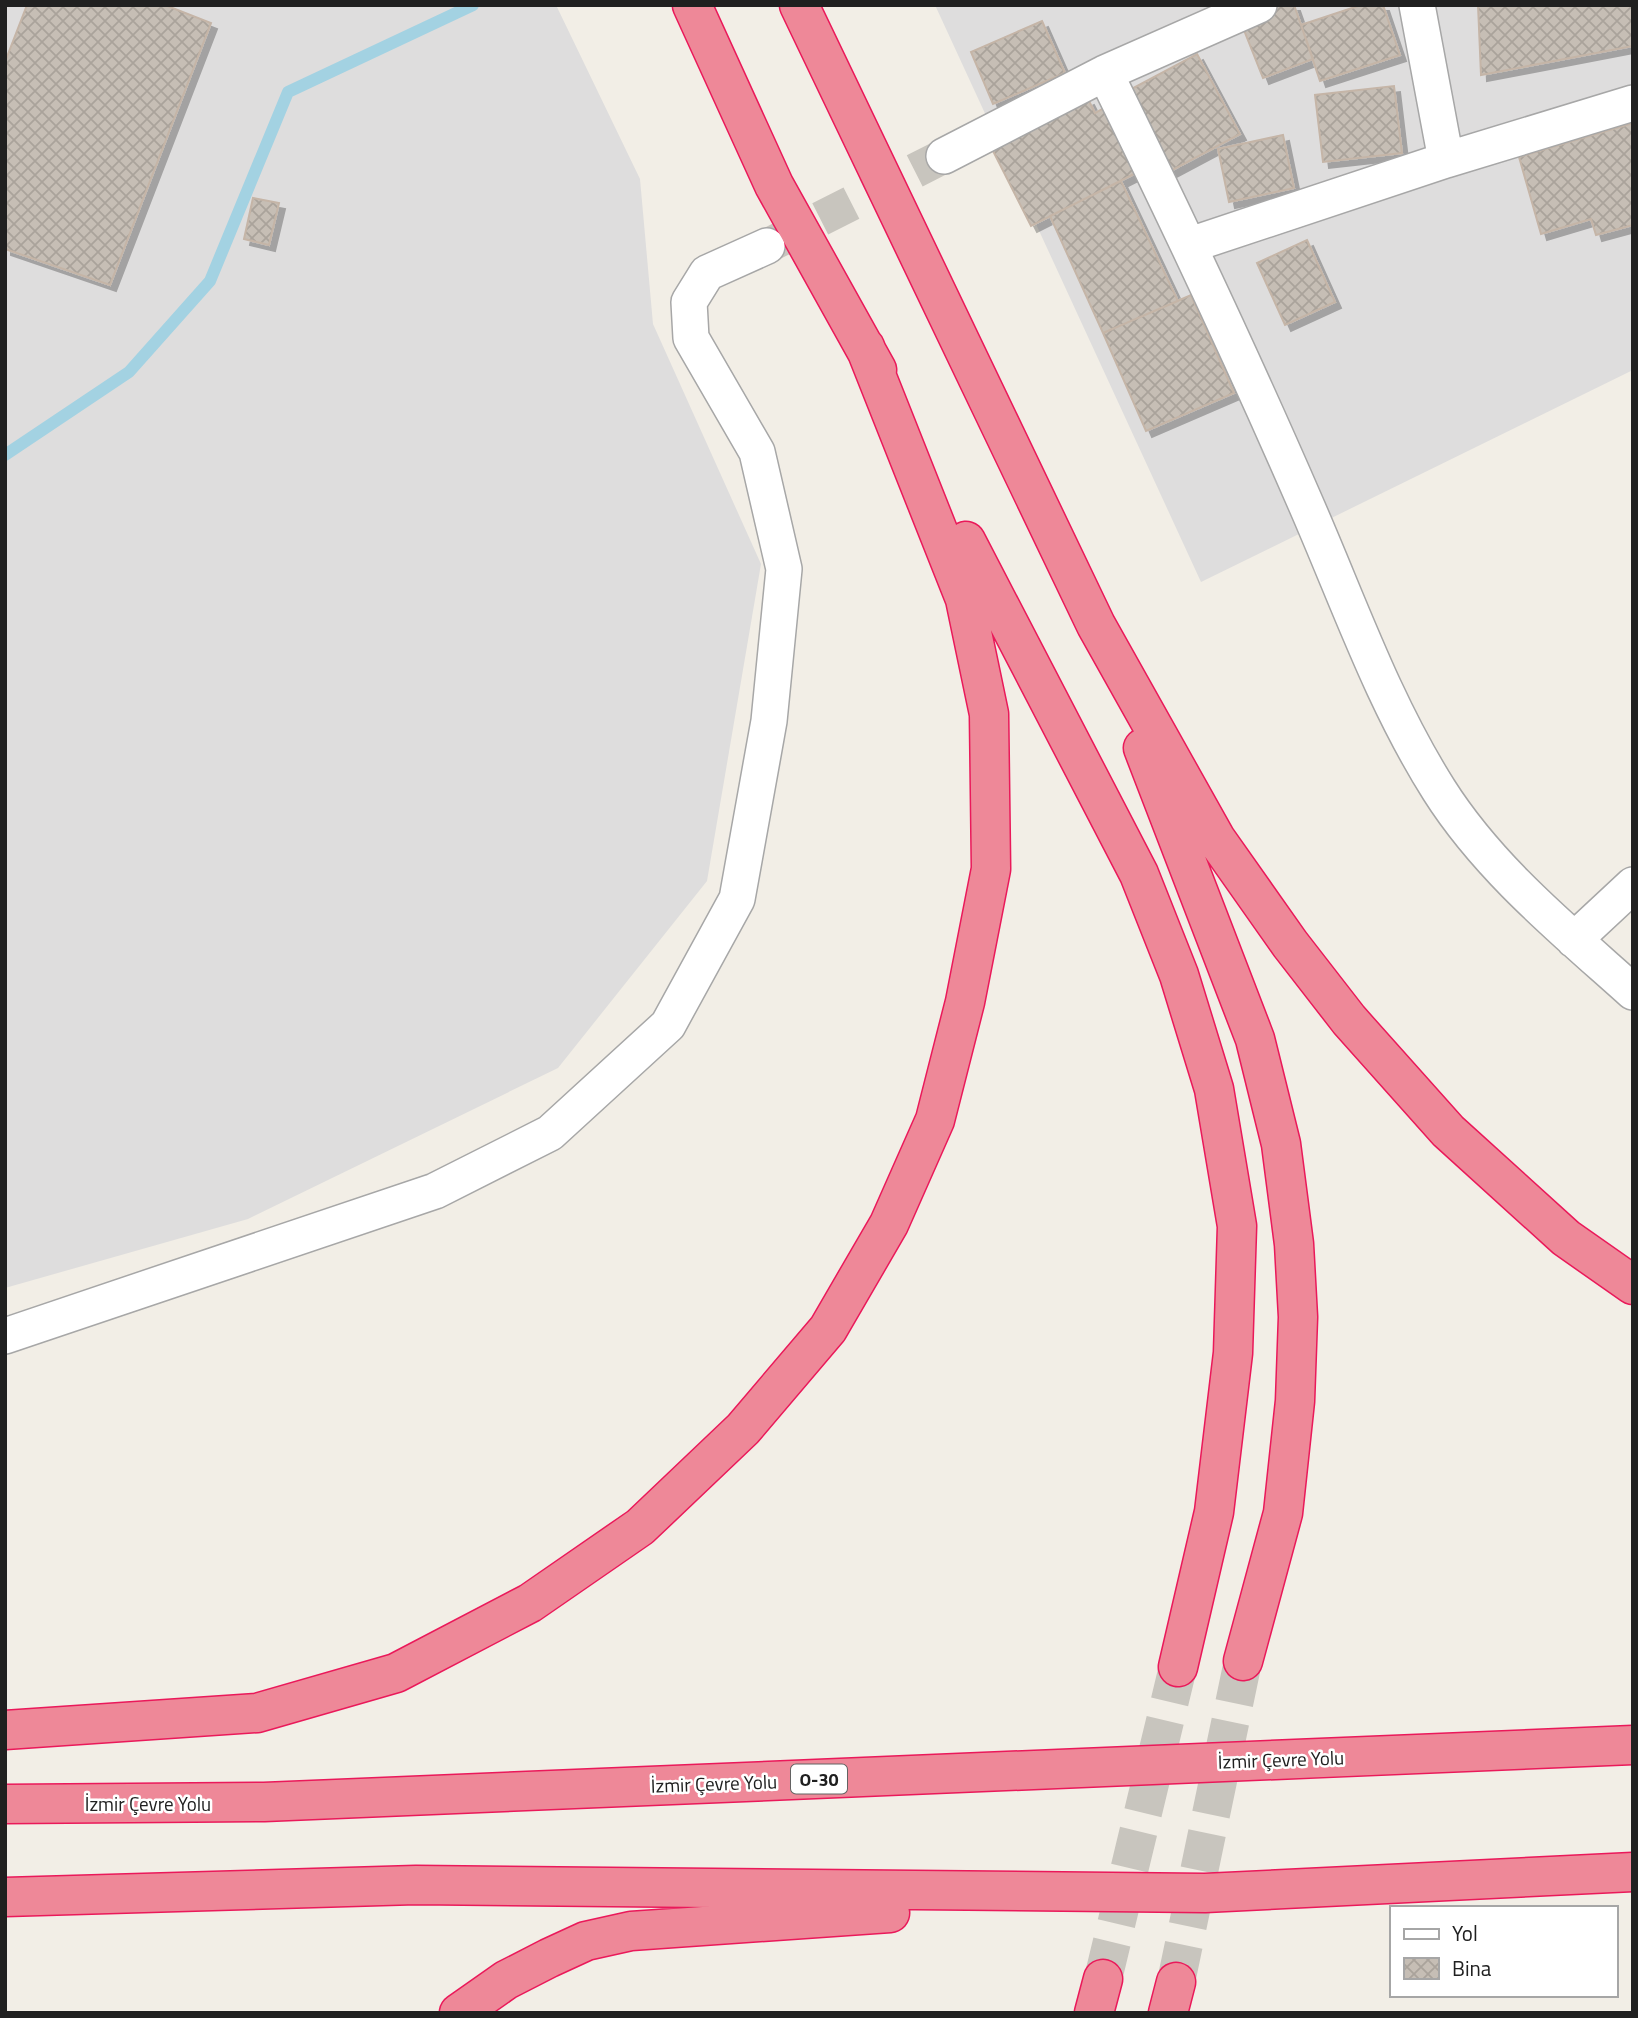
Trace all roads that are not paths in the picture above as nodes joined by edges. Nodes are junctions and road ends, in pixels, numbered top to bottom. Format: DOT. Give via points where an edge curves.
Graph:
graph roads {
  1 [pos="692,5"];
  2 [pos="799,5"];
  3 [pos="1259,5"];
  4 [pos="1417,5"];
  5 [pos="1105,73"];
  6 [pos="1633,103"];
  7 [pos="944,156"];
  8 [pos="1446,160"];
  9 [pos="1190,245"];
  10 [pos="767,246"];
  11 [pos="866,347"];
  12 [pos="1096,625"];
  13 [pos="1633,886"];
  14 [pos="1574,940"];
  15 [pos="1633,992"];
  16 [pos="1633,1285"];
  17 [pos="5,1336"];
  18 [pos="1243,1661"];
  19 [pos="1178,1667"];
  20 [pos="5,1730"];
  21 [pos="1633,1745"];
  22 [pos="5,1804"];
  23 [pos="1633,1872"];
  24 [pos="1205,1893"];
  25 [pos="5,1897"];
  26 [pos="459,2013"];
  1 -- 11 [label="highway" via="774,185"];
  2 -- 12 [label="highway"];
  3 -- 5 [label="street"];
  4 -- 8 [label="street"];
  5 -- 7 [label="street"];
  5 -- 9 [label="street"];
  6 -- 8 [label="street"];
  8 -- 9 [label="street"];
  9 -- 14 [label="street" via="1385,693 1440,791 1489,857"];
  10 -- 17 [label="street" via="707,273 689,302 691,338 757,452 784,569 769,721 737,898 667,1025 550,1133 435,1191"];
  11 -- 19 [label="highway" via="1139,874 1179,975 1214,1089 1237,1226 1233,1353 1214,1512"];
  11 -- 20 [label="highway" via="965,599 989,713 991,869 965,1002 935,1120 889,1224 828,1329 743,1429 640,1527 530,1603 396,1673 257,1713"];
  12 -- 16 [label="highway" via="1216,839 1349,1020 1448,1131 1566,1238"];
  12 -- 18 [label="highway" via="1255,1039 1281,1144 1295,1256 1295,1401 1283,1513"];
  13 -- 14 [label="street"];
  14 -- 15 [label="street"];
  21 -- 22 [label="highway, İzmir Çevre Yolu / O-30" via="264,1802"];
  23 -- 24 [label="highway"];
  24 -- 25 [label="highway" via="416,1885"];
  24 -- 26 [label="highway" via="631,1931 586,1941 549,1958 506,1980"];
}
